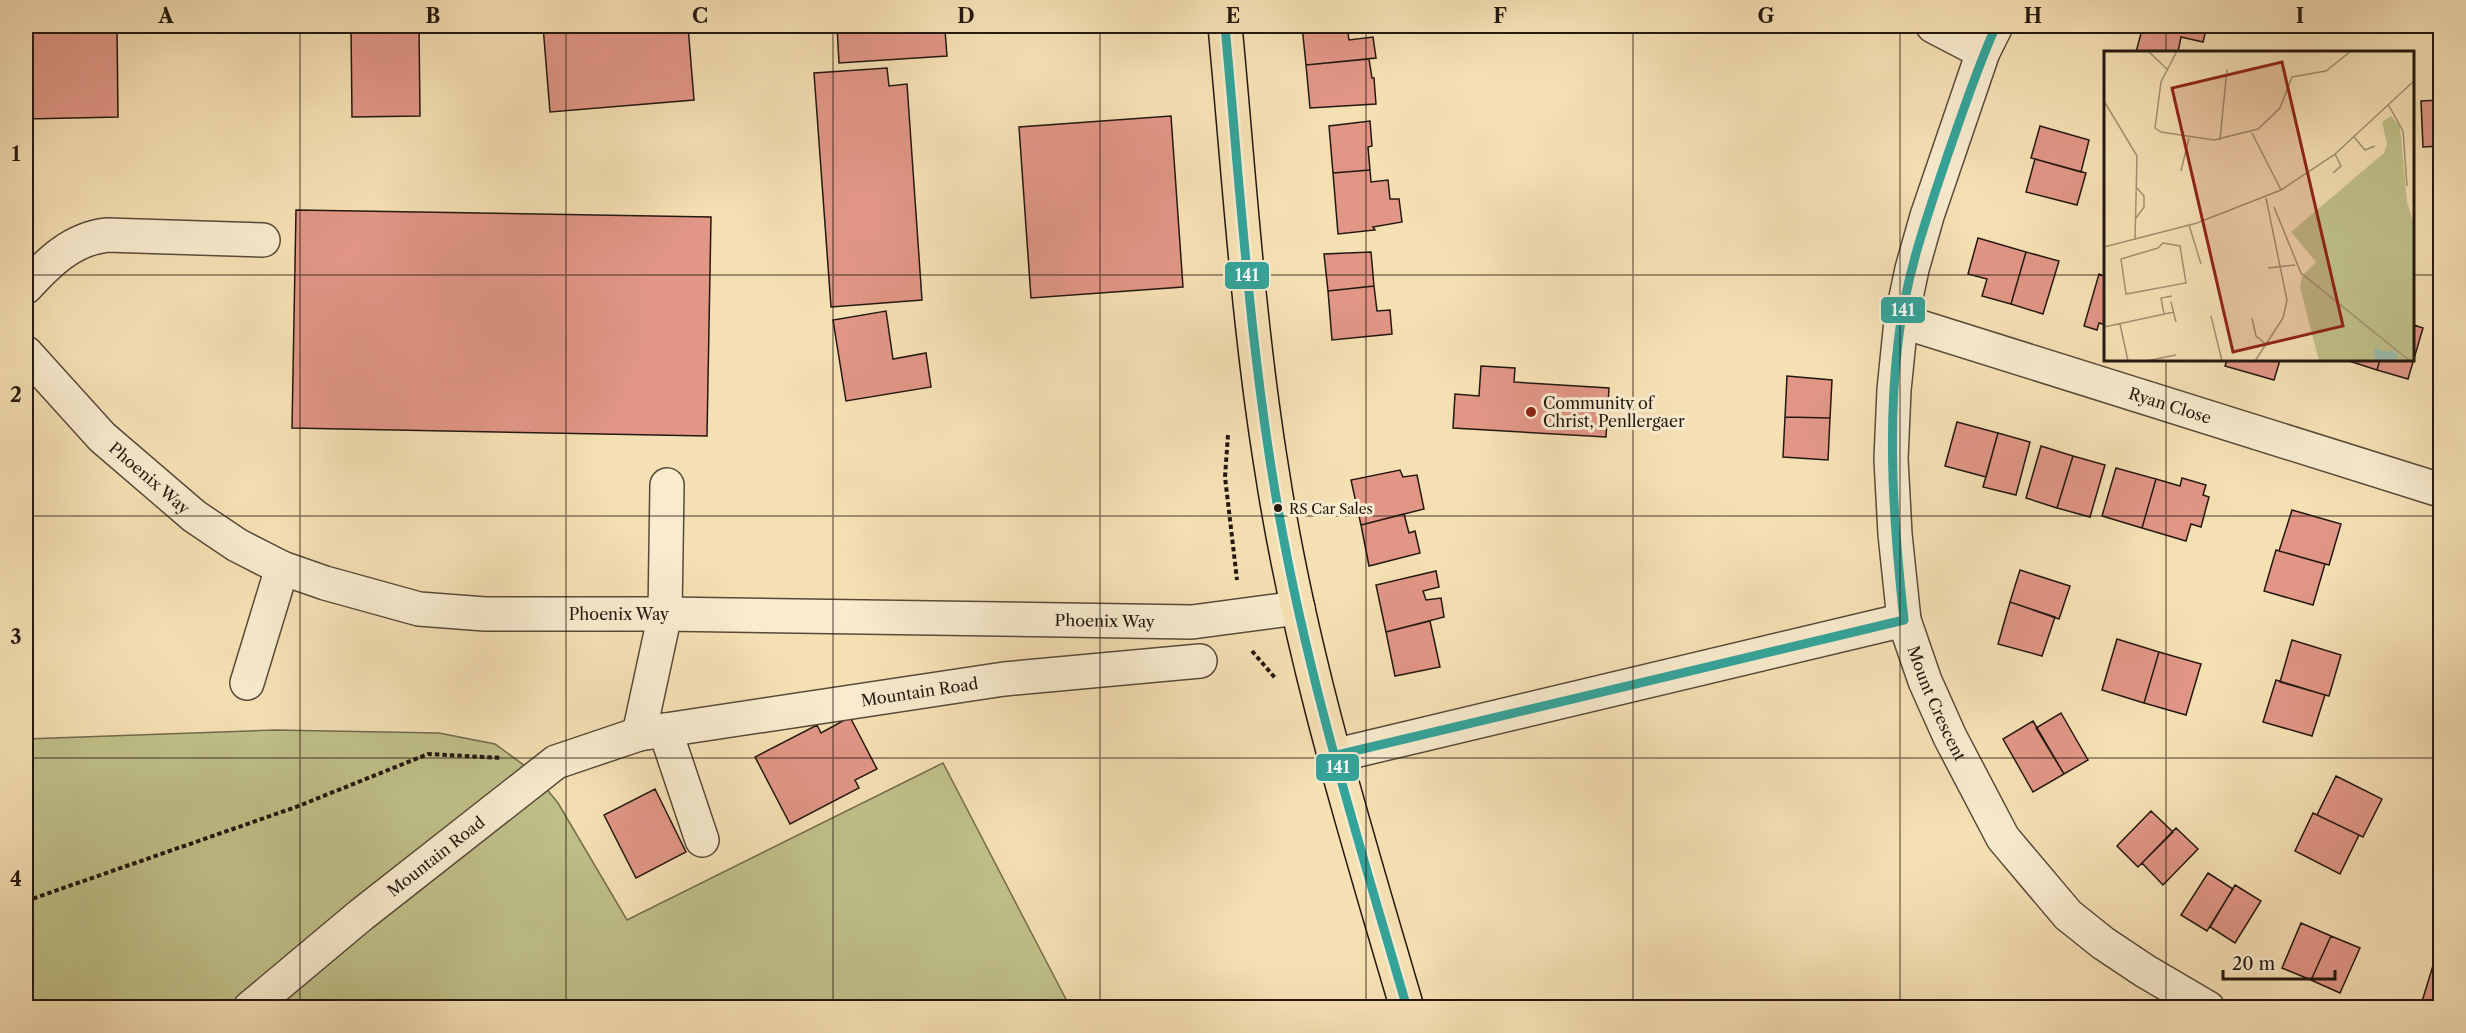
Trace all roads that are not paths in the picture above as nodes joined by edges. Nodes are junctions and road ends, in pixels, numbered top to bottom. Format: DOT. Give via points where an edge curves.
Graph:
graph roads {
  1 [pos="1225,26"];
  2 [pos="1934,26"];
  3 [pos="1989,39"];
  4 [pos="263,240"];
  5 [pos="26,287"];
  6 [pos="1901,321"];
  7 [pos="26,353"];
  8 [pos="667,484"];
  9 [pos="2440,490"];
  10 [pos="282,568"];
  11 [pos="1298,608"];
  12 [pos="665,614"];
  13 [pos="1904,620"];
  14 [pos="1200,661"];
  15 [pos="247,683"];
  16 [pos="652,732"];
  17 [pos="1333,756"];
  18 [pos="702,840"];
  19 [pos="250,1008"];
  20 [pos="1407,1008"];
  21 [pos="2208,1008"];
  1 -- 11 [label="main road" via="1252,325 1272,472"];
  2 -- 3 [label="street"];
  3 -- 6 [label="street, Mount Crescent" via="1927,216"];
  4 -- 5 [label="street" via="96,236 69,247"];
  6 -- 9 [label="street, Ryan Close"];
  6 -- 13 [label="street, Mount Crescent" via="1891,459 1894,534"];
  7 -- 10 [label="street, Phoenix Way" via="102,437 194,516 237,545"];
  8 -- 12 [label="street"];
  10 -- 12 [label="street, Phoenix Way" via="348,591 439,612"];
  10 -- 15 [label="street"];
  11 -- 12 [label="street, Phoenix Way" via="1192,622"];
  11 -- 17 [label="main road"];
  12 -- 16 [label="street"];
  13 -- 17 [label="street"];
  13 -- 21 [label="street, Mount Crescent" via="1950,737 2003,838 2068,915 2145,971"];
  14 -- 16 [label="street, Mountain Road" via="1004,679"];
  16 -- 18 [label="street"];
  16 -- 19 [label="street, Mountain Road" via="556,762"];
  17 -- 20 [label="main road"];
}
